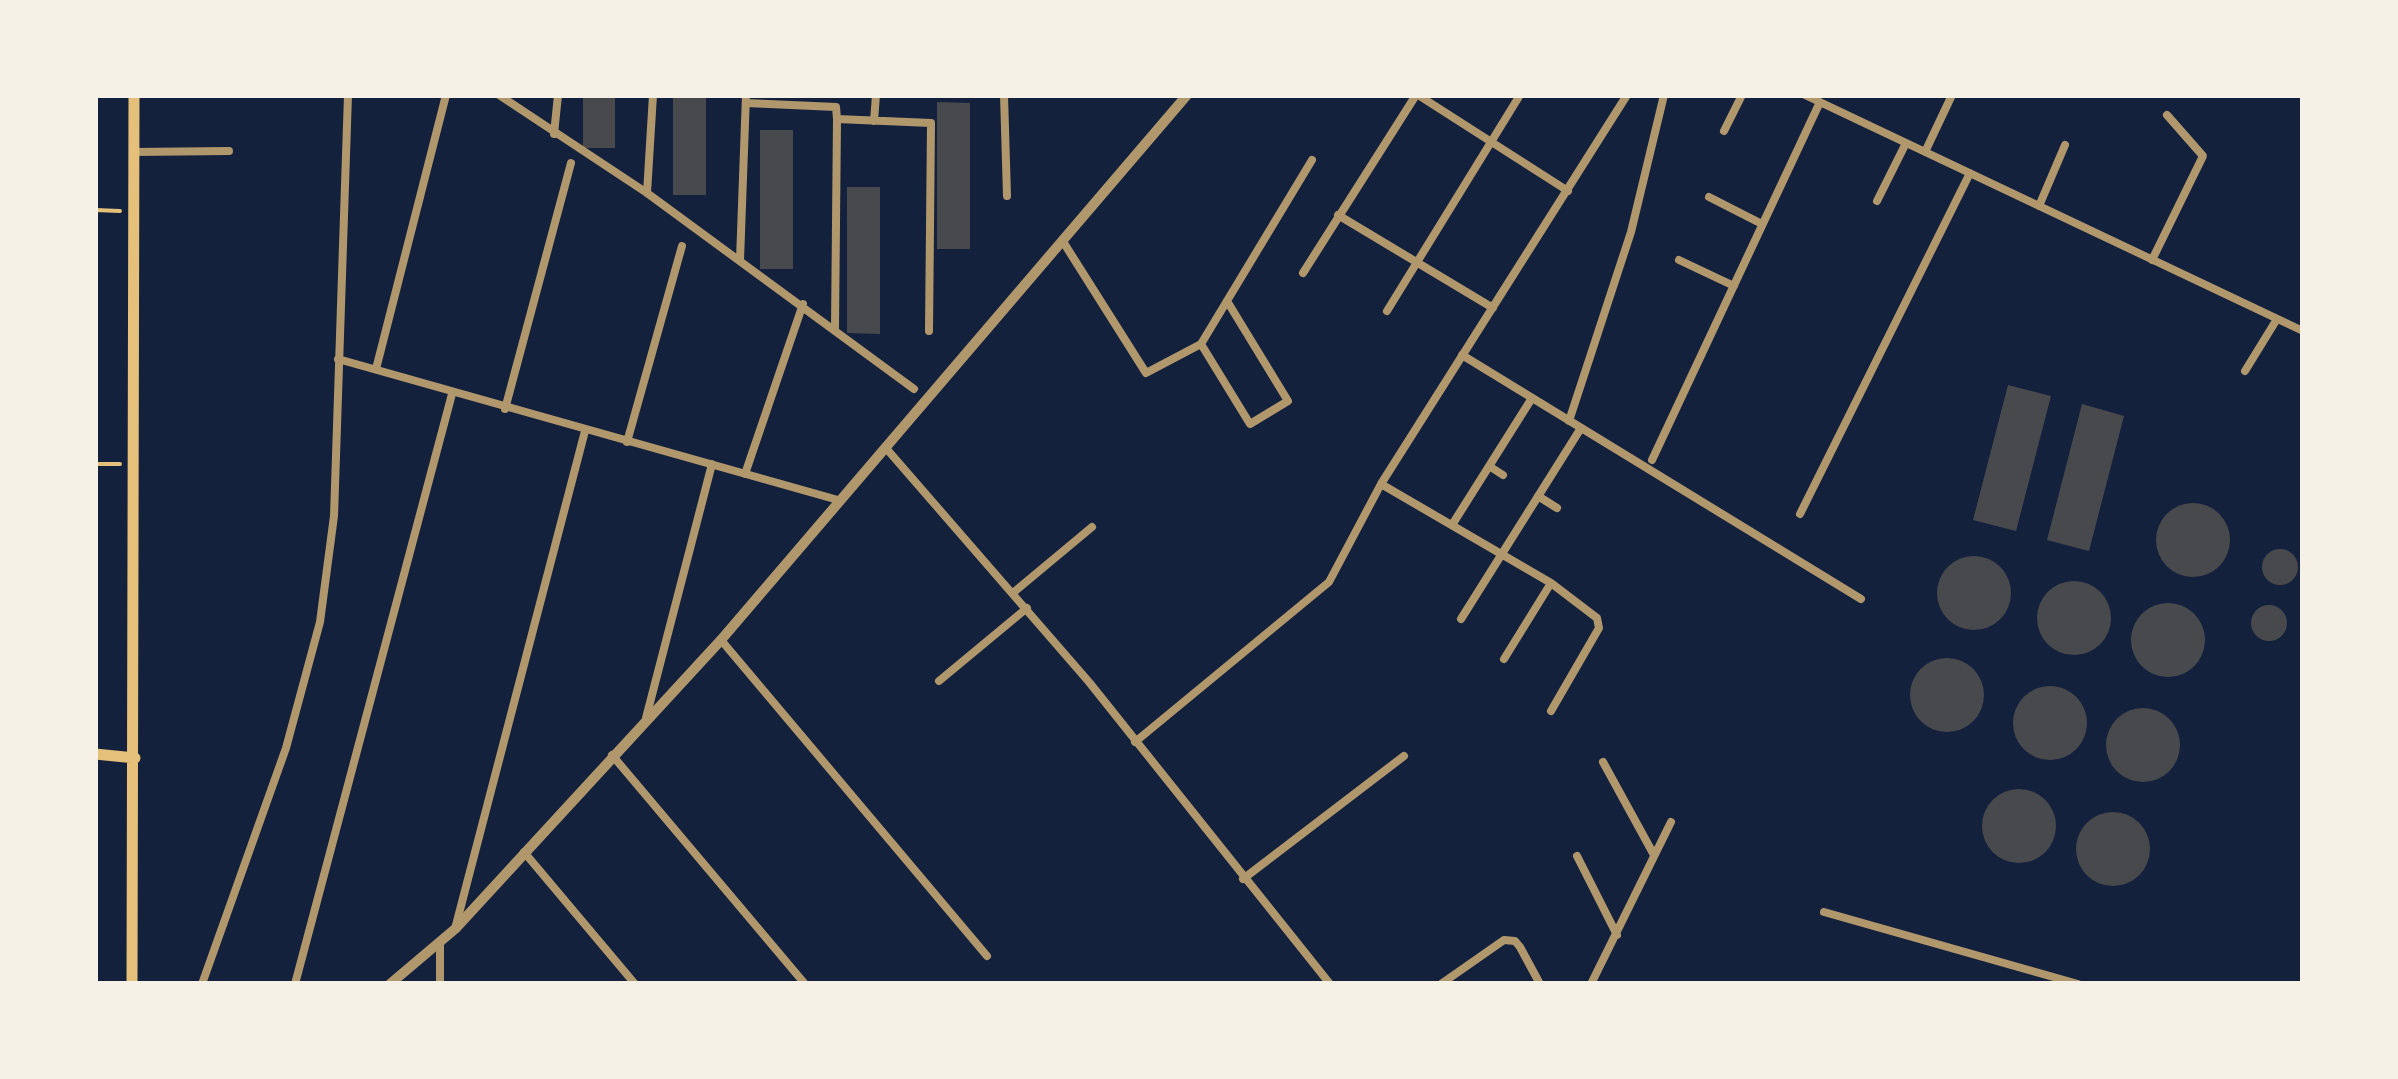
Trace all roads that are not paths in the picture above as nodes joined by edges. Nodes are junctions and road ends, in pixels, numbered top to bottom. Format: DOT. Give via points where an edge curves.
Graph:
graph roads {
  1 [pos="134,95"];
  2 [pos="348,95"];
  3 [pos="446,95"];
  4 [pos="499,95"];
  5 [pos="558,95"];
  6 [pos="653,95"];
  7 [pos="876,95"];
  8 [pos="1004,95"];
  9 [pos="1186,95"];
  10 [pos="1417,95"];
  11 [pos="1520,95"];
  12 [pos="1628,95"];
  13 [pos="1664,95"];
  14 [pos="1742,95"];
  15 [pos="1808,95"];
  16 [pos="1952,95"];
  17 [pos="746,99"];
  18 [pos="1820,102"];
  19 [pos="2167,115"];
  20 [pos="836,119"];
  21 [pos="874,121"];
  22 [pos="1724,130"];
  23 [pos="554,134"];
  24 [pos="1491,143"];
  25 [pos="1906,143"];
  26 [pos="2066,145"];
  27 [pos="229,151"];
  28 [pos="134,152"];
  29 [pos="1925,152"];
  30 [pos="1312,160"];
  31 [pos="572,164"];
  32 [pos="1970,173"];
  33 [pos="1568,191"];
  34 [pos="647,193"];
  35 [pos="1007,196"];
  36 [pos="1709,197"];
  37 [pos="1877,201"];
  38 [pos="2039,206"];
  39 [pos="1338,215"];
  40 [pos="1762,224"];
  41 [pos="1062,240"];
  42 [pos="682,246"];
  43 [pos="740,260"];
  44 [pos="1418,260"];
  45 [pos="1678,260"];
  46 [pos="2152,260"];
  47 [pos="1304,273"];
  48 [pos="1734,286"];
  49 [pos="1227,301"];
  50 [pos="803,304"];
  51 [pos="1493,308"];
  52 [pos="1387,311"];
  53 [pos="2278,319"];
  54 [pos="835,328"];
  55 [pos="929,331"];
  56 [pos="2303,331"];
  57 [pos="1201,344"];
  58 [pos="1462,355"];
  59 [pos="338,359"];
  60 [pos="376,370"];
  61 [pos="2244,371"];
  62 [pos="914,388"];
  63 [pos="452,394"];
  64 [pos="1532,398"];
  65 [pos="504,409"];
  66 [pos="1570,421"];
  67 [pos="1581,428"];
  68 [pos="585,431"];
  69 [pos="627,442"];
  70 [pos="885,447"];
  71 [pos="1652,460"];
  72 [pos="712,464"];
  73 [pos="1489,466"];
  74 [pos="745,474"];
  75 [pos="1503,475"];
  76 [pos="1381,484"];
  77 [pos="1538,496"];
  78 [pos="838,500"];
  79 [pos="1557,508"];
  80 [pos="1800,514"];
  81 [pos="1452,525"];
  82 [pos="1092,527"];
  83 [pos="1500,554"];
  84 [pos="1551,584"];
  85 [pos="1014,592"];
  86 [pos="1860,600"];
  87 [pos="1027,608"];
  88 [pos="1461,619"];
  89 [pos="720,640"];
  90 [pos="1504,658"];
  91 [pos="939,681"];
  92 [pos="1551,711"];
  93 [pos="646,718"];
  94 [pos="1135,742"];
  95 [pos="95,754"];
  96 [pos="612,755"];
  97 [pos="1404,756"];
  98 [pos="135,758"];
  99 [pos="1604,762"];
  100 [pos="1671,822"];
  101 [pos="524,852"];
  102 [pos="1654,855"];
  103 [pos="1577,856"];
  104 [pos="1244,879"];
  105 [pos="1824,912"];
  106 [pos="454,929"];
  107 [pos="1617,935"];
  108 [pos="440,943"];
  109 [pos="987,956"];
  110 [pos="132,984"];
  111 [pos="202,984"];
  112 [pos="295,984"];
  113 [pos="390,984"];
  114 [pos="440,984"];
  115 [pos="635,984"];
  116 [pos="805,984"];
  117 [pos="1330,984"];
  118 [pos="1441,984"];
  119 [pos="1540,984"];
  120 [pos="1591,984"];
  121 [pos="2078,984"];
  1 -- 28 [label="main road"];
  2 -- 59 [label="street"];
  3 -- 60 [label="street"];
  4 -- 23 [label="street"];
  5 -- 23 [label="street"];
  6 -- 34 [label="street"];
  7 -- 21 [label="street"];
  8 -- 35 [label="street"];
  9 -- 41 [label="street"];
  10 -- 24 [label="street"];
  10 -- 39 [label="street"];
  11 -- 24 [label="street"];
  12 -- 33 [label="street"];
  13 -- 66 [label="street" via="1631,232"];
  14 -- 22 [label="street"];
  15 -- 18 [label="street"];
  16 -- 29 [label="street"];
  17 -- 20 [label="street" via="836,107"];
  17 -- 43 [label="street"];
  18 -- 25 [label="street"];
  18 -- 40 [label="street"];
  19 -- 46 [label="street" via="2204,156"];
  20 -- 21 [label="street"];
  20 -- 54 [label="street"];
  21 -- 55 [label="street" via="931,123"];
  23 -- 34 [label="street"];
  24 -- 33 [label="street"];
  24 -- 44 [label="street"];
  25 -- 29 [label="street"];
  25 -- 37 [label="street"];
  26 -- 38 [label="street"];
  27 -- 28 [label="street"];
  28 -- 98 [label="main road"];
  29 -- 32 [label="street"];
  30 -- 49 [label="street"];
  31 -- 65 [label="street"];
  32 -- 38 [label="street"];
  32 -- 80 [label="street"];
  33 -- 51 [label="street"];
  34 -- 43 [label="street"];
  36 -- 40 [label="street"];
  38 -- 46 [label="street"];
  39 -- 44 [label="street"];
  39 -- 47 [label="street"];
  40 -- 48 [label="street"];
  41 -- 57 [label="street" via="1146,374"];
  41 -- 70 [label="street"];
  42 -- 69 [label="street"];
  43 -- 50 [label="street"];
  44 -- 51 [label="street"];
  44 -- 52 [label="street"];
  45 -- 48 [label="street"];
  46 -- 53 [label="street"];
  48 -- 71 [label="street"];
  49 -- 57 [label="street"];
  49 -- 57 [label="street" via="1288,401 1250,424"];
  50 -- 54 [label="street"];
  50 -- 74 [label="street"];
  51 -- 58 [label="street"];
  53 -- 56 [label="street"];
  53 -- 61 [label="street"];
  54 -- 62 [label="street"];
  58 -- 64 [label="street"];
  58 -- 76 [label="street"];
  59 -- 60 [label="street"];
  59 -- 111 [label="street" via="334,516 320,622 286,748"];
  60 -- 63 [label="street"];
  63 -- 65 [label="street"];
  63 -- 112 [label="street"];
  64 -- 66 [label="street"];
  64 -- 73 [label="street"];
  65 -- 68 [label="street"];
  66 -- 67 [label="street"];
  67 -- 77 [label="street"];
  67 -- 86 [label="street"];
  68 -- 69 [label="street"];
  68 -- 106 [label="street"];
  69 -- 72 [label="street"];
  70 -- 78 [label="street"];
  70 -- 85 [label="street"];
  72 -- 74 [label="street"];
  72 -- 93 [label="street"];
  73 -- 75 [label="street"];
  73 -- 81 [label="street"];
  74 -- 78 [label="street"];
  76 -- 81 [label="street"];
  76 -- 94 [label="street" via="1329,582"];
  77 -- 79 [label="street"];
  77 -- 83 [label="street"];
  78 -- 89 [label="street"];
  81 -- 83 [label="street"];
  82 -- 85 [label="street"];
  83 -- 84 [label="street"];
  83 -- 88 [label="street"];
  84 -- 90 [label="street"];
  84 -- 92 [label="street" via="1600,622"];
  85 -- 87 [label="street"];
  87 -- 91 [label="street"];
  87 -- 94 [label="street"];
  89 -- 93 [label="street"];
  89 -- 109 [label="street"];
  93 -- 96 [label="street"];
  94 -- 104 [label="street"];
  95 -- 98 [label="main road"];
  96 -- 101 [label="street"];
  96 -- 116 [label="street"];
  97 -- 104 [label="street"];
  98 -- 110 [label="main road"];
  99 -- 102 [label="street"];
  100 -- 102 [label="street"];
  101 -- 106 [label="street"];
  101 -- 115 [label="street"];
  102 -- 107 [label="street"];
  103 -- 107 [label="street"];
  104 -- 117 [label="street"];
  105 -- 121 [label="street"];
  106 -- 108 [label="street"];
  107 -- 120 [label="street"];
  108 -- 113 [label="street"];
  108 -- 114 [label="street"];
  118 -- 119 [label="street" via="1504,940 1515,941"];
}
